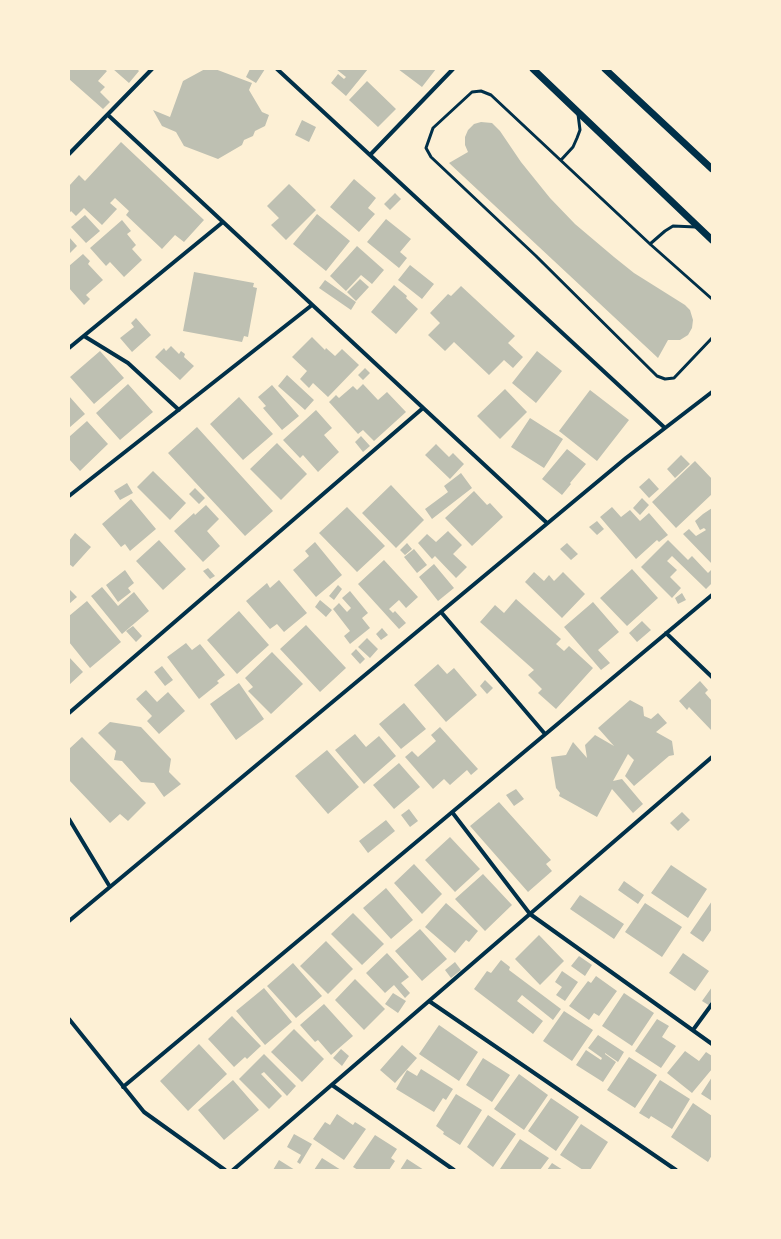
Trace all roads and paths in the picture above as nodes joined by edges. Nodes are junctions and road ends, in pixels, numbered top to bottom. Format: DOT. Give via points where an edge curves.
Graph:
graph roads {
  1 [pos="152,69"];
  2 [pos="277,69"];
  3 [pos="453,69"];
  4 [pos="533,69"];
  5 [pos="605,69"];
  6 [pos="578,112"];
  7 [pos="108,114"];
  8 [pos="69,154"];
  9 [pos="370,155"];
  10 [pos="561,160"];
  11 [pos="712,169"];
  12 [pos="223,222"];
  13 [pos="698,227"];
  14 [pos="712,240"];
  15 [pos="650,244"];
  16 [pos="712,299"];
  17 [pos="312,304"];
  18 [pos="84,336"];
  19 [pos="712,338"];
  20 [pos="69,348"];
  21 [pos="712,392"];
  22 [pos="424,408"];
  23 [pos="178,410"];
  24 [pos="665,428"];
  25 [pos="69,496"];
  26 [pos="548,523"];
  27 [pos="712,595"];
  28 [pos="441,612"];
  29 [pos="666,633"];
  30 [pos="712,677"];
  31 [pos="69,713"];
  32 [pos="545,734"];
  33 [pos="712,757"];
  34 [pos="452,812"];
  35 [pos="69,819"];
  36 [pos="110,887"];
  37 [pos="530,914"];
  38 [pos="69,921"];
  39 [pos="429,1001"];
  40 [pos="712,1004"];
  41 [pos="69,1018"];
  42 [pos="693,1030"];
  43 [pos="712,1044"];
  44 [pos="332,1085"];
  45 [pos="123,1087"];
  46 [pos="225,1170"];
  47 [pos="233,1170"];
  48 [pos="454,1170"];
  49 [pos="676,1170"];
  1 -- 7 [label="street"];
  2 -- 9 [label="street"];
  3 -- 9 [label="street"];
  4 -- 6 [label="street"];
  5 -- 11 [label="street"];
  6 -- 10 [label="lane" via="580,130 573,147"];
  6 -- 13 [label="street"];
  7 -- 8 [label="street"];
  7 -- 12 [label="street"];
  9 -- 24 [label="street"];
  10 -- 15 [label="lane"];
  10 -- 19 [label="lane" via="491,95 481,91 472,92 433,128 426,148 431,157 657,376 674,378"];
  12 -- 17 [label="street"];
  12 -- 18 [label="street"];
  13 -- 14 [label="street"];
  13 -- 15 [label="lane" via="673,226"];
  15 -- 16 [label="lane"];
  17 -- 22 [label="street"];
  17 -- 23 [label="street"];
  18 -- 20 [label="street"];
  18 -- 23 [label="street" via="128,363"];
  21 -- 24 [label="street"];
  22 -- 26 [label="street"];
  22 -- 31 [label="street"];
  23 -- 25 [label="street"];
  24 -- 26 [label="street"];
  26 -- 28 [label="street"];
  27 -- 29 [label="street"];
  28 -- 32 [label="street"];
  28 -- 36 [label="street"];
  29 -- 30 [label="street"];
  29 -- 32 [label="street"];
  32 -- 34 [label="street"];
  33 -- 37 [label="street"];
  34 -- 37 [label="street"];
  34 -- 45 [label="street"];
  35 -- 36 [label="street"];
  36 -- 38 [label="street"];
  37 -- 39 [label="street"];
  37 -- 42 [label="street"];
  39 -- 44 [label="street"];
  39 -- 49 [label="street"];
  40 -- 42 [label="street"];
  41 -- 45 [label="street"];
  42 -- 43 [label="street"];
  44 -- 47 [label="street"];
  44 -- 48 [label="street"];
  45 -- 46 [label="street" via="144,1112"];
}
